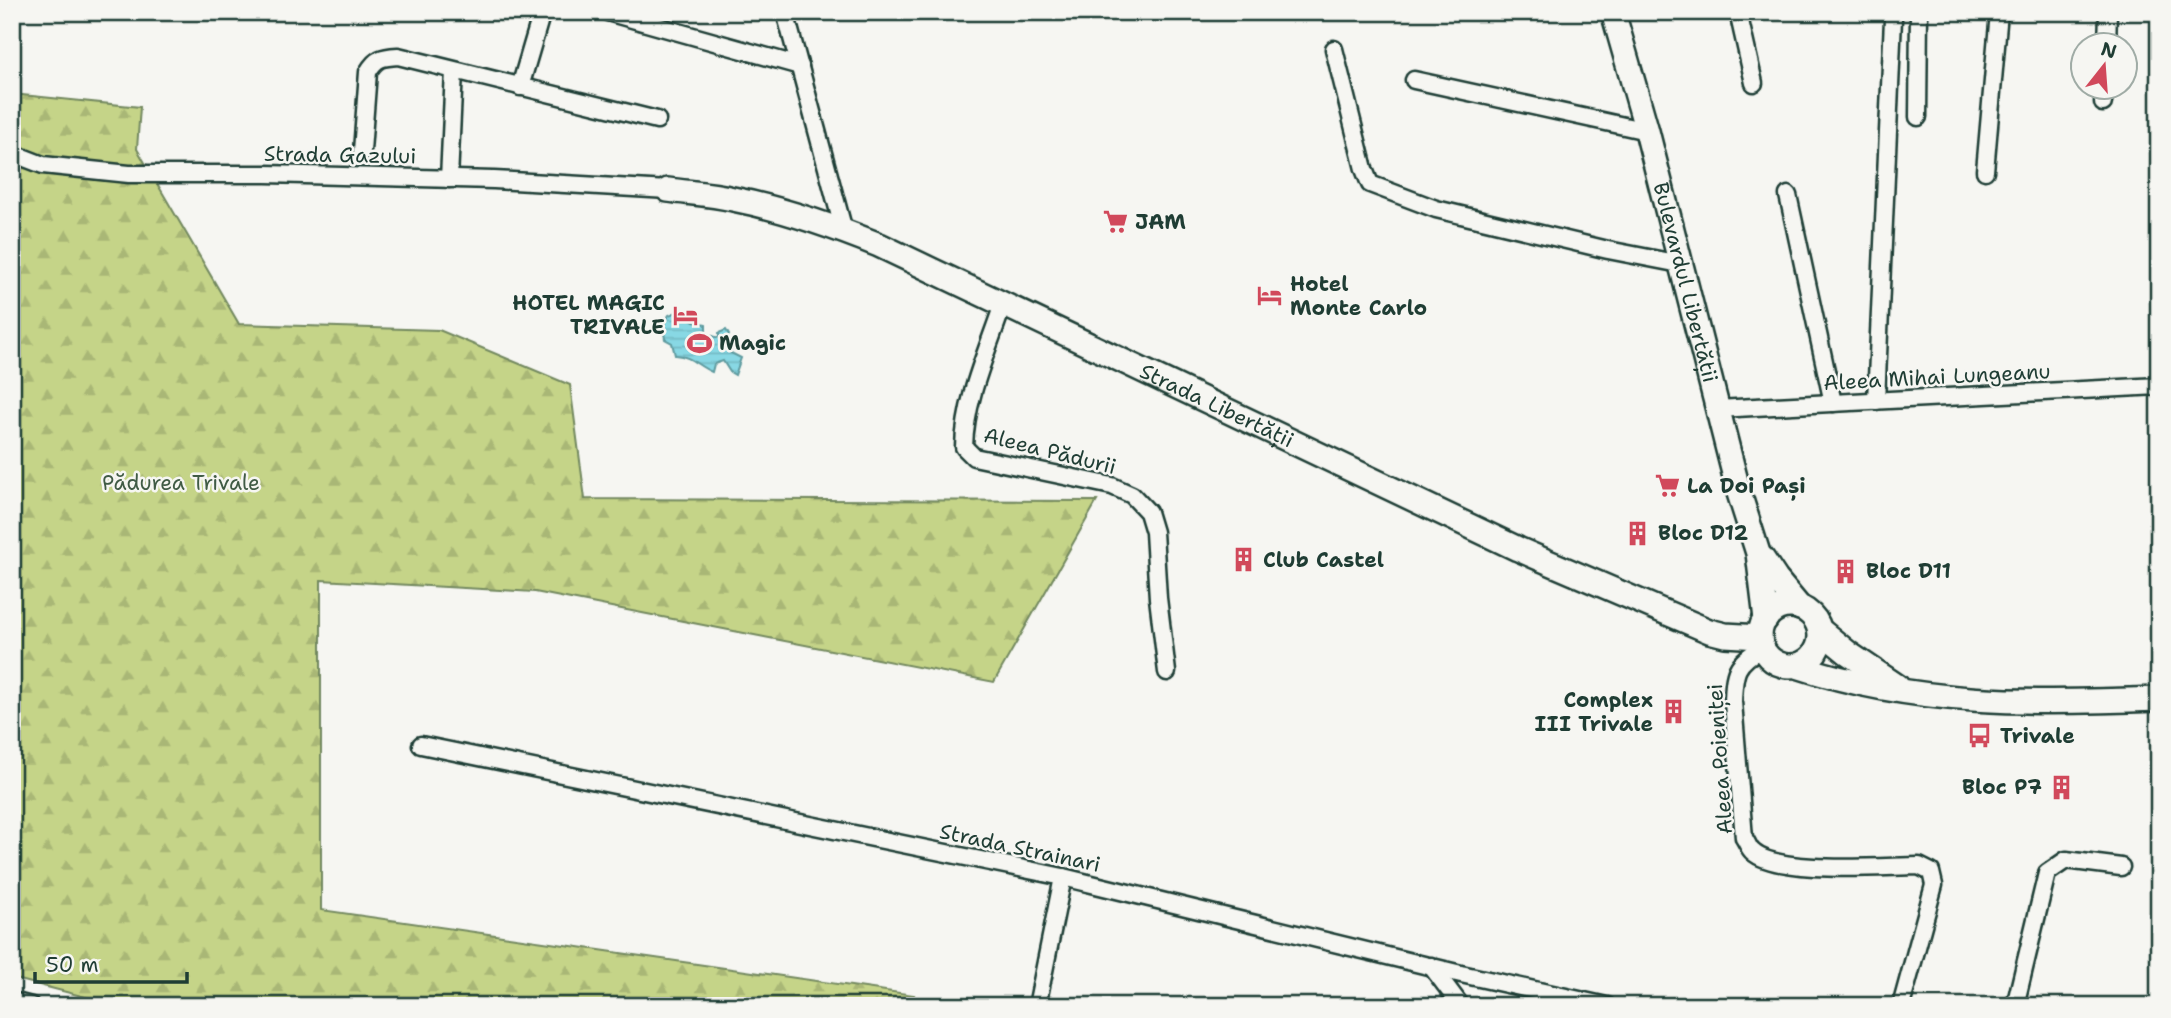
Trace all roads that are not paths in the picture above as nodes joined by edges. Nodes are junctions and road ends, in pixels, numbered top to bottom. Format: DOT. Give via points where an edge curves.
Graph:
graph roads {
  1 [pos="542,12"];
  2 [pos="607,12"];
  3 [pos="785,12"];
  4 [pos="1613,12"];
  5 [pos="1738,12"];
  6 [pos="1919,12"];
  7 [pos="1998,12"];
  8 [pos="2108,12"];
  9 [pos="1893,19"];
  10 [pos="2107,32"];
  11 [pos="1334,49"];
  12 [pos="800,66"];
  13 [pos="454,71"];
  14 [pos="1414,80"];
  15 [pos="1754,83"];
  16 [pos="520,87"];
  17 [pos="1918,117"];
  18 [pos="657,120"];
  19 [pos="1647,131"];
  20 [pos="362,151"];
  21 [pos="12,153"];
  22 [pos="1985,171"];
  23 [pos="449,179"];
  24 [pos="668,190"];
  25 [pos="1788,195"];
  26 [pos="844,231"];
  27 [pos="1680,264"];
  28 [pos="1003,304"];
  29 [pos="2159,386"];
  30 [pos="1876,401"];
  31 [pos="1833,403"];
  32 [pos="1717,409"];
  33 [pos="1758,553"];
  34 [pos="1800,608"];
  35 [pos="1820,630"];
  36 [pos="1762,634"];
  37 [pos="1797,666"];
  38 [pos="1167,672"];
  39 [pos="1908,692"];
  40 [pos="2159,699"];
  41 [pos="421,744"];
  42 [pos="2121,867"];
  43 [pos="1063,877"];
  44 [pos="1431,966"];
  45 [pos="12,1001"];
  46 [pos="31,1006"];
  47 [pos="1037,1006"];
  48 [pos="1461,1006"];
  49 [pos="1607,1006"];
  50 [pos="1901,1006"];
  51 [pos="2015,1006"];
  1 -- 16 [label="street"];
  2 -- 12 [label="street"];
  3 -- 12 [label="street"];
  4 -- 19 [label="main road, Bulevardul Libertății"];
  5 -- 15 [label="street"];
  6 -- 17 [label="street"];
  7 -- 22 [label="street"];
  8 -- 10 [label="street"];
  9 -- 30 [label="street"];
  11 -- 27 [label="street" via="1370,184 1421,205"];
  12 -- 26 [label="street"];
  13 -- 16 [label="street"];
  13 -- 20 [label="street" via="398,57 374,61 368,72"];
  13 -- 23 [label="street"];
  14 -- 19 [label="street"];
  16 -- 18 [label="street"];
  19 -- 27 [label="main road, Bulevardul Libertății"];
  21 -- 23 [label="street, Strada Gazului" via="43,165 129,174"];
  23 -- 24 [label="street, Strada Gazului"];
  24 -- 26 [label="main road, Strada Libertății" via="761,205"];
  25 -- 31 [label="street"];
  26 -- 28 [label="main road, Strada Libertății"];
  27 -- 32 [label="main road, Bulevardul Libertății"];
  28 -- 36 [label="main road, Strada Libertății" via="1518,550 1709,631"];
  28 -- 38 [label="street, Aleea Pădurii" via="971,399 964,447 974,457 1112,486 1132,495 1148,512 1154,532"];
  29 -- 30 [label="street, Aleea Mihai Lungeanu"];
  30 -- 31 [label="street, Aleea Mihai Lungeanu"];
  31 -- 32 [label="street, Aleea Mihai Lungeanu"];
  32 -- 33 [label="main road, Bulevardul Libertății"];
  33 -- 34 [label="main road, Bulevardul Libertății"];
  33 -- 36 [label="main road, Bulevardul Libertății"];
  34 -- 35 [label="main road" via="1816,620"];
  34 -- 36 [label="main road" via="1780,608"];
  35 -- 37 [label="main road" via="1813,657"];
  35 -- 39 [label="main road"];
  36 -- 37 [label="main road" via="1768,657 1786,667"];
  36 -- 50 [label="street, Aleea Poieniței" via="1740,663 1734,685 1744,838 1752,852 1776,863 1919,866 1931,872 1934,885"];
  37 -- 39 [label="main road"];
  39 -- 40 [label="main road" via="1981,702"];
  41 -- 43 [label="street, Strada Strainari"];
  42 -- 51 [label="street" via="2066,860 2047,873"];
  43 -- 44 [label="street, Strada Strainari"];
  43 -- 47 [label="street"];
  44 -- 48 [label="street"];
  44 -- 49 [label="street, Strada Strainari"];
  45 -- 46 [label="street"];
}
